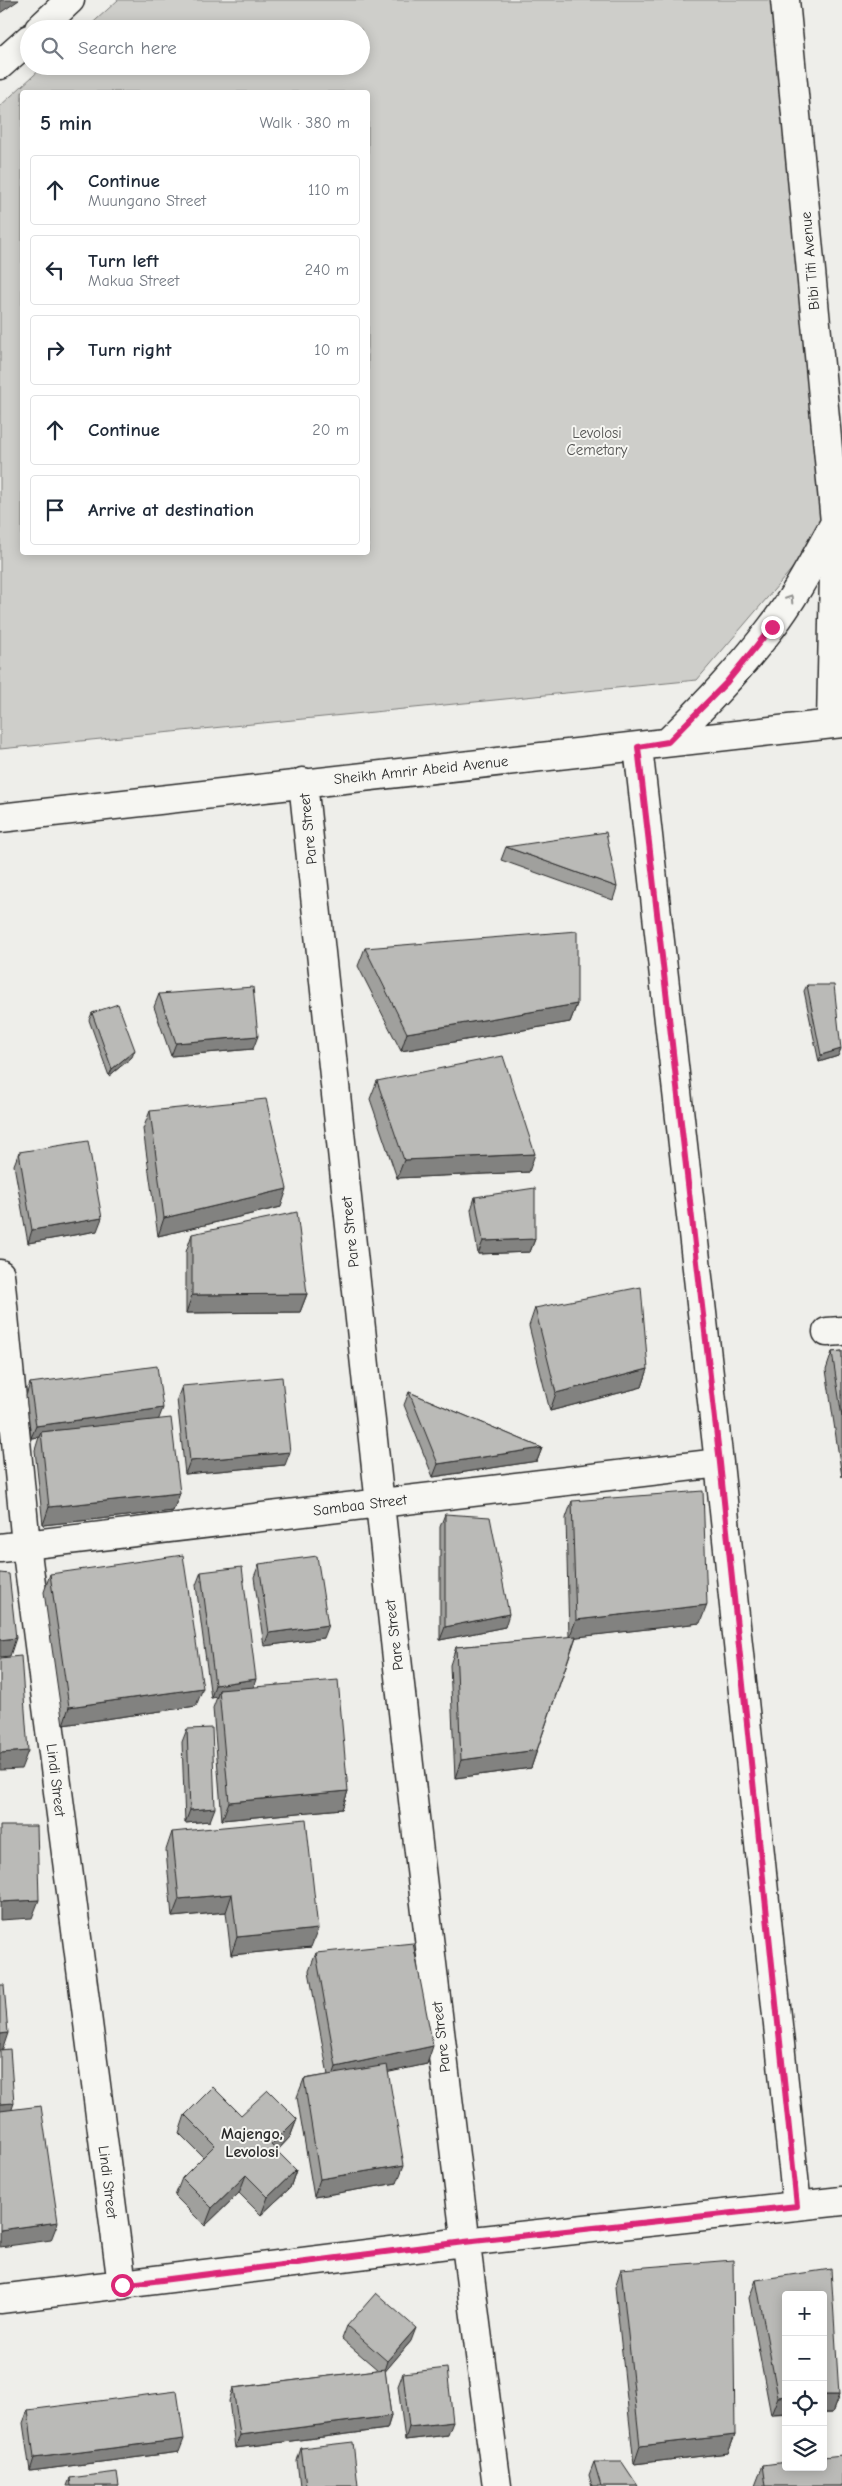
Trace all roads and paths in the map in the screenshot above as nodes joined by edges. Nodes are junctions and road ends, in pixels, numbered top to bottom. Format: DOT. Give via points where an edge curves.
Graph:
graph roads {
  1 [pos="70,0"];
  2 [pos="785,0"];
  3 [pos="49,20"];
  4 [pos="20,46"];
  5 [pos="0,65"];
  6 [pos="839,528"];
  7 [pos="837,724"];
  8 [pos="668,742"];
  9 [pos="638,747"];
  10 [pos="303,782"];
  11 [pos="0,818"];
  12 [pos="0,1274"];
  13 [pos="720,1463"];
  14 [pos="379,1503"];
  15 [pos="13,1547"];
  16 [pos="842,2201"];
  17 [pos="797,2206"];
  18 [pos="464,2242"];
  19 [pos="122,2285"];
  20 [pos="0,2299"];
  21 [pos="497,2486"];
  1 -- 3 [label="street"];
  2 -- 6 [label="street, Bibi Titi Avenue"];
  4 -- 5 [label="street"];
  6 -- 7 [label="street, Bibi Titi Avenue"];
  8 -- 6 [label="street, one-way" via="726,683 772,627"];
  7 -- 8 [label="street, Sheikh Amrir Abeid Avenue"];
  8 -- 9 [label="street, Sheikh Amrir Abeid Avenue"];
  9 -- 10 [label="street, Sheikh Amrir Abeid Avenue"];
  9 -- 13 [label="street"];
  10 -- 11 [label="street, Sheikh Amrir Abeid Avenue"];
  10 -- 14 [label="street, Pare Street"];
  12 -- 15 [label="street, Lindi Street"];
  13 -- 14 [label="street, Sambaa Street"];
  13 -- 17 [label="street"];
  14 -- 15 [label="street, Sambaa Street"];
  14 -- 18 [label="street, Pare Street"];
  15 -- 19 [label="street, Lindi Street"];
  16 -- 17 [label="street"];
  17 -- 18 [label="street"];
  18 -- 19 [label="street"];
  18 -- 21 [label="street, Pare Street"];
  19 -- 20 [label="street"];
}
